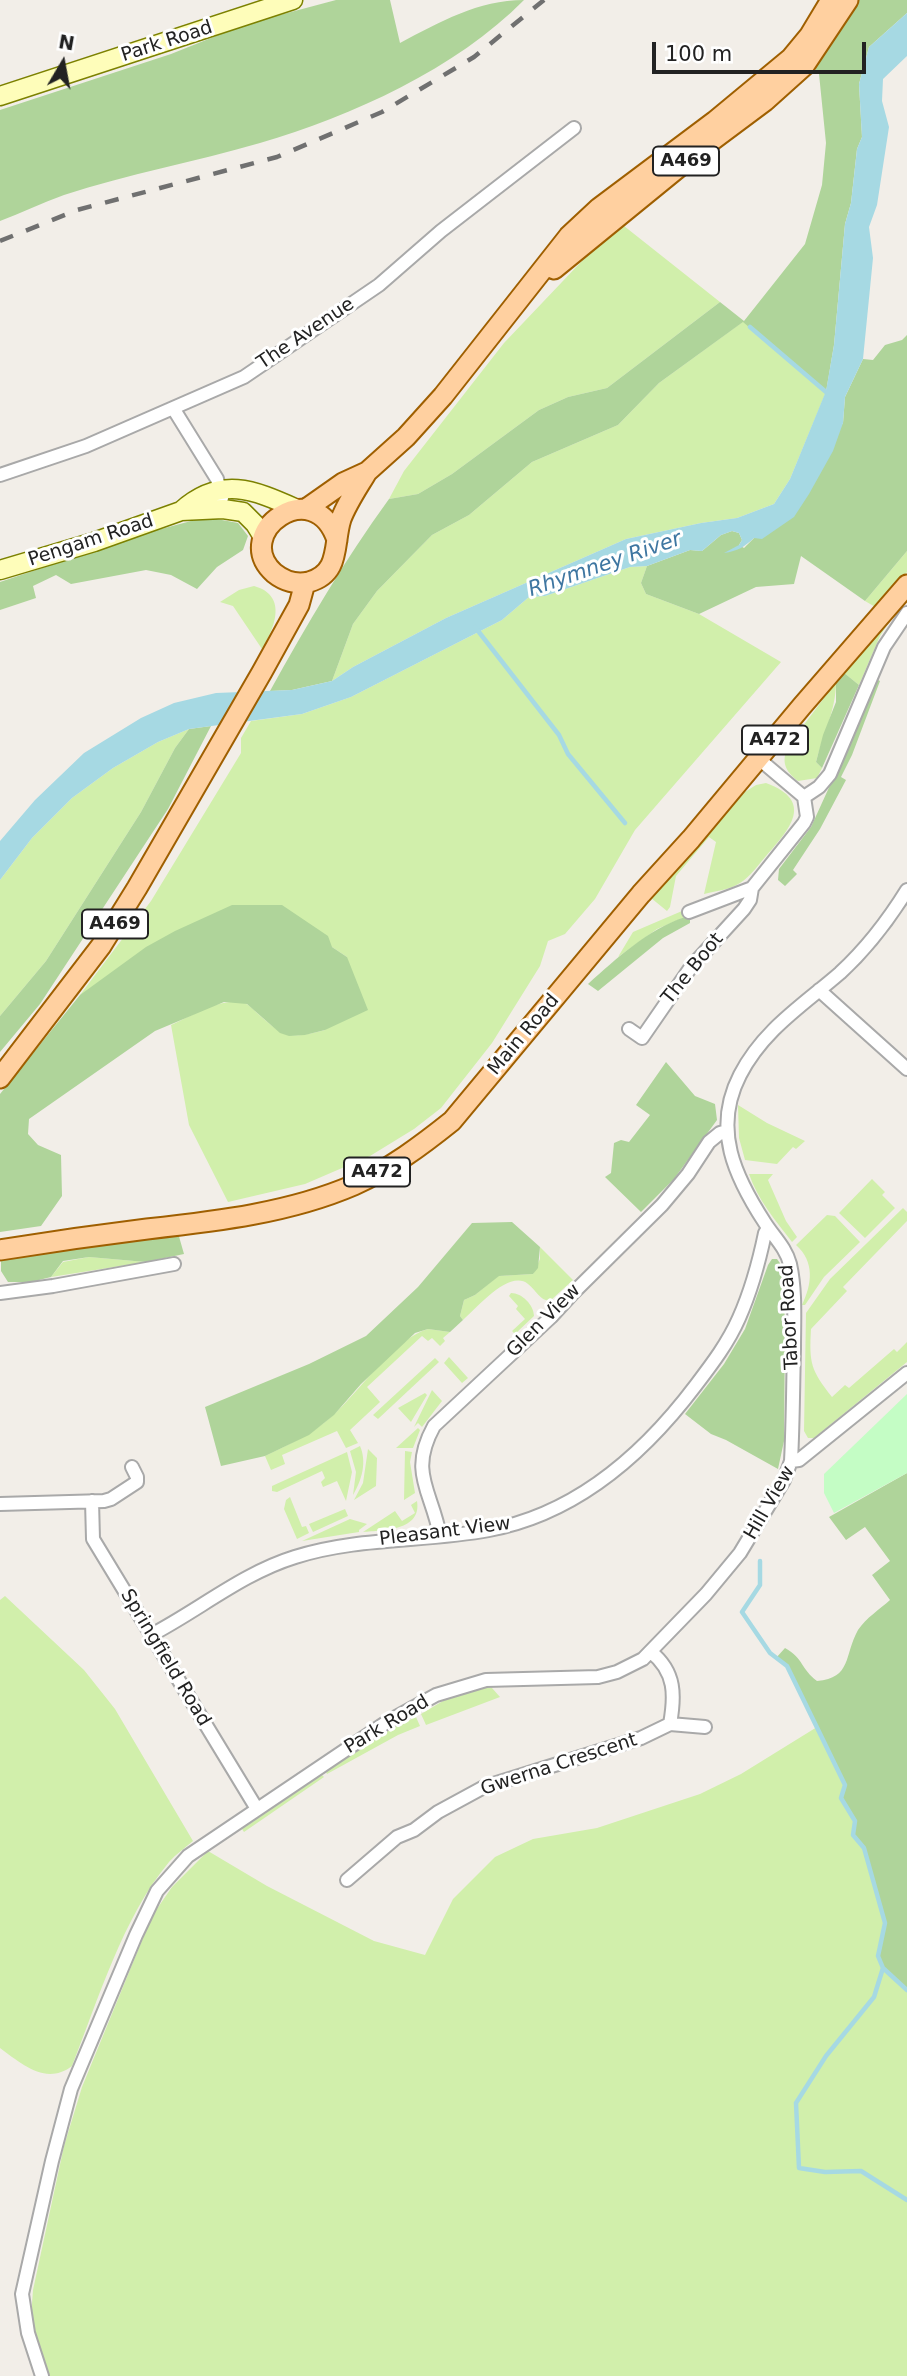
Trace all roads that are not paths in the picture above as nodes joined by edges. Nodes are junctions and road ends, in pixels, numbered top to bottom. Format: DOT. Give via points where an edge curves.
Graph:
graph roads {
  1 [pos="293,0"];
  2 [pos="831,0"];
  3 [pos="848,0"];
  4 [pos="0,96"];
  5 [pos="574,128"];
  6 [pos="510,311"];
  7 [pos="173,408"];
  8 [pos="367,472"];
  9 [pos="0,475"];
  10 [pos="220,490"];
  11 [pos="302,509"];
  12 [pos="230,510"];
  13 [pos="181,511"];
  14 [pos="263,537"];
  15 [pos="337,540"];
  16 [pos="0,570"];
  17 [pos="305,583"];
  18 [pos="907,585"];
  19 [pos="907,613"];
  20 [pos="759,759"];
  21 [pos="804,797"];
  22 [pos="752,888"];
  23 [pos="907,890"];
  24 [pos="689,912"];
  25 [pos="819,990"];
  26 [pos="629,1030"];
  27 [pos="907,1069"];
  28 [pos="0,1077"];
  29 [pos="727,1131"];
  30 [pos="768,1228"];
  31 [pos="0,1251"];
  32 [pos="174,1264"];
  33 [pos="0,1291"];
  34 [pos="907,1373"];
  35 [pos="792,1461"];
  36 [pos="132,1467"];
  37 [pos="92,1502"];
  38 [pos="0,1504"];
  39 [pos="440,1536"];
  40 [pos="152,1635"];
  41 [pos="651,1652"];
  42 [pos="670,1724"];
  43 [pos="705,1727"];
  44 [pos="257,1809"];
  45 [pos="347,1880"];
  46 [pos="42,2376"];
  1 -- 4 [label="street, Park Road"];
  2 -- 6 [label="main road, A469" via="791,58 599,208 569,236"];
  3 -- 6 [label="main road, A469" via="804,66 548,274"];
  5 -- 7 [label="street, The Avenue" via="379,285 244,377"];
  6 -- 8 [label="main road, A469" via="443,396"];
  7 -- 9 [label="street, The Avenue" via="86,446"];
  7 -- 10 [label="street"];
  8 -- 11 [label="main road, A469"];
  8 -- 15 [label="main road, A469" via="345,511"];
  10 -- 11 [label="street, Pengam Road" via="250,490"];
  10 -- 12 [label="street"];
  10 -- 13 [label="street, Pengam Road" via="196,498"];
  11 -- 14 [label="main road, A469" via="274,519"];
  11 -- 15 [label="main road" via="326,520"];
  12 -- 13 [label="street, Pengam Road"];
  12 -- 14 [label="street" via="243,512"];
  13 -- 16 [label="street, Pengam Road"];
  14 -- 17 [label="main road" via="271,569 292,583"];
  15 -- 17 [label="main road, A469" via="337,552 326,573"];
  17 -- 28 [label="main road, A469" via="299,605 137,888 101,946"];
  18 -- 20 [label="main road, Main Road / A472"];
  19 -- 21 [label="street" via="884,647 830,774"];
  20 -- 21 [label="street"];
  20 -- 31 [label="main road, Main Road / A472" via="452,1121 418,1148 355,1184 292,1207"];
  21 -- 22 [label="street" via="804,823"];
  22 -- 24 [label="street"];
  22 -- 26 [label="street, The Boot" via="744,909 691,967 642,1038"];
  23 -- 25 [label="street, Tabor Road" via="860,951"];
  25 -- 27 [label="street"];
  25 -- 29 [label="street, Tabor Road" via="762,1041 741,1074 729,1105"];
  29 -- 30 [label="street, Tabor Road" via="738,1176"];
  29 -- 39 [label="street, Glen View" via="714,1136 662,1205 551,1317 434,1426 421,1472"];
  30 -- 35 [label="street, Tabor Road" via="788,1255 793,1285"];
  30 -- 39 [label="street, Pleasant View" via="751,1288 716,1359 643,1447 591,1488 538,1517 486,1531"];
  32 -- 33 [label="street"];
  34 -- 35 [label="street, Hill View"];
  35 -- 41 [label="street, Hill View" via="740,1553"];
  36 -- 37 [label="street" via="137,1477 133,1486 111,1499"];
  37 -- 38 [label="street"];
  37 -- 40 [label="street, Springfield Road" via="93,1539"];
  39 -- 40 [label="street, Pleasant View" via="363,1543 294,1557"];
  40 -- 44 [label="street, Springfield Road"];
  41 -- 42 [label="street" via="666,1668 673,1685"];
  41 -- 44 [label="street, Park Road" via="634,1665 598,1677 486,1680 436,1695 387,1722"];
  42 -- 43 [label="street, Gwerna Crescent"];
  42 -- 45 [label="street, Gwerna Crescent" via="641,1738 484,1787 397,1837"];
  44 -- 46 [label="street, Park Road" via="188,1856 158,1891 71,2089 22,2294"];
}
